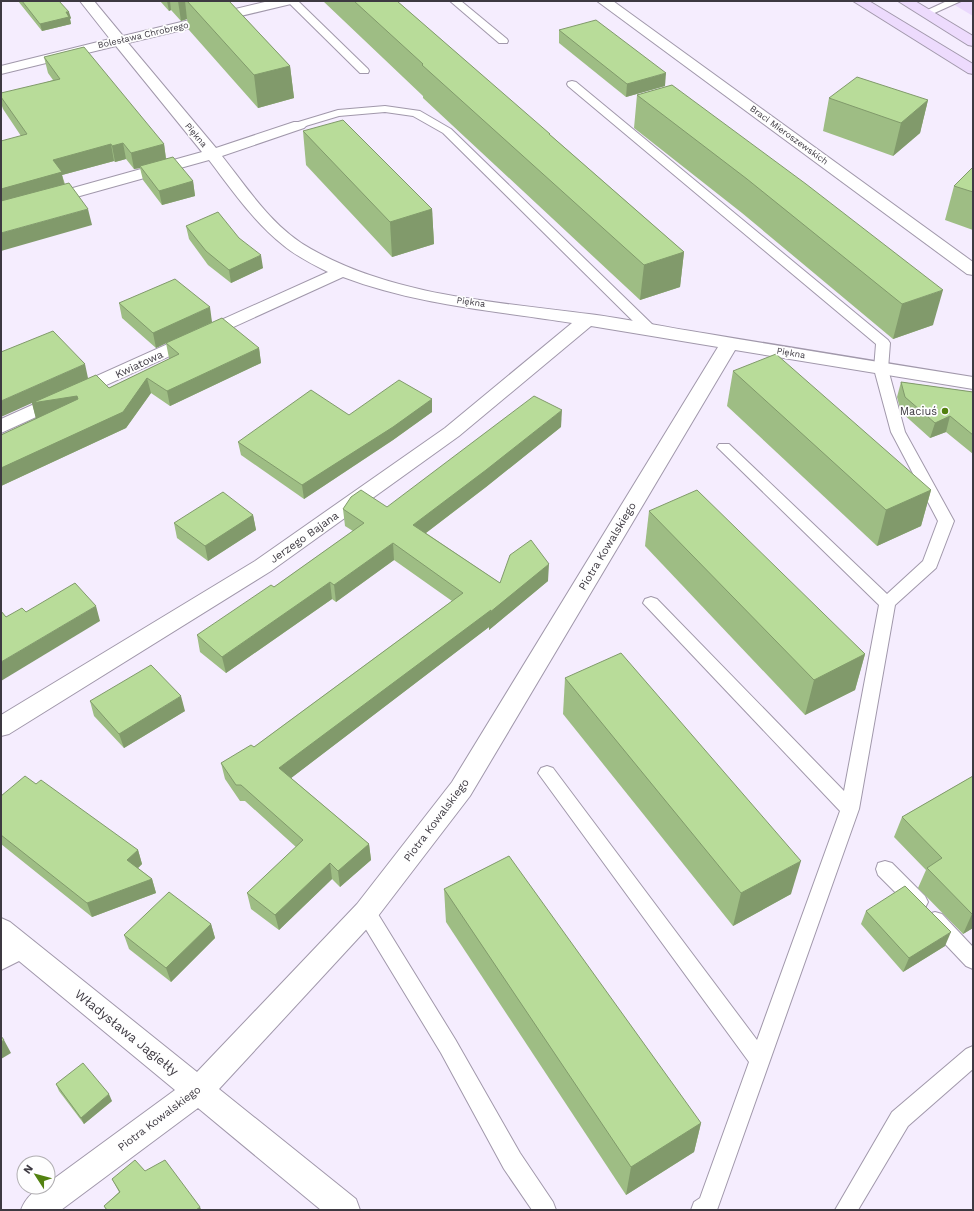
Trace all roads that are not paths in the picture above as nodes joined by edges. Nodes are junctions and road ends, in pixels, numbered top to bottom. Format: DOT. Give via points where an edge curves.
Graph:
graph roads {
  1 [pos="87,1"];
  2 [pos="286,1"];
  3 [pos="292,1"];
  4 [pos="455,1"];
  5 [pos="604,1"];
  6 [pos="860,1"];
  7 [pos="905,1"];
  8 [pos="956,1"];
  9 [pos="926,13"];
  10 [pos="118,41"];
  11 [pos="503,41"];
  12 [pos="973,42"];
  13 [pos="1,70"];
  14 [pos="973,70"];
  15 [pos="364,71"];
  16 [pos="572,84"];
  17 [pos="298,125"];
  18 [pos="212,154"];
  19 [pos="1,213"];
  20 [pos="973,270"];
  21 [pos="342,271"];
  22 [pos="588,319"];
  23 [pos="650,330"];
  24 [pos="730,343"];
  25 [pos="881,369"];
  26 [pos="973,383"];
  27 [pos="1,427"];
  28 [pos="724,447"];
  29 [pos="651,603"];
  30 [pos="887,603"];
  31 [pos="1,727"];
  32 [pos="547,773"];
  33 [pos="850,809"];
  34 [pos="885,869"];
  35 [pos="366,912"];
  36 [pos="7,945"];
  37 [pos="973,960"];
  38 [pos="973,1056"];
  39 [pos="760,1060"];
  40 [pos="199,1090"];
  41 [pos="36,1210"];
  42 [pos="345,1210"];
  43 [pos="545,1210"];
  44 [pos="702,1210"];
  45 [pos="846,1210"];
  1 -- 10 [label="street, Piękna"];
  2 -- 10 [label="street, Bolesława Chrobrego"];
  3 -- 15 [label="lane"];
  4 -- 11 [label="lane"];
  5 -- 20 [label="street, Braci Mieroszewskich"];
  6 -- 14 [label="main road"];
  7 -- 9 [label="main road"];
  8 -- 9 [label="lane"];
  9 -- 12 [label="main road"];
  10 -- 13 [label="street, Bolesława Chrobrego"];
  10 -- 18 [label="street, Piękna"];
  16 -- 25 [label="lane" via="883,343"];
  17 -- 18 [label="street"];
  17 -- 23 [label="lane" via="338,113 386,109 416,113 447,131"];
  18 -- 19 [label="street"];
  18 -- 21 [label="street, Piękna" via="274,228 303,252"];
  21 -- 22 [label="street, Piękna" via="388,286 451,299"];
  21 -- 27 [label="street, Kwiatowa"];
  22 -- 23 [label="street, Piękna"];
  22 -- 31 [label="street, Jerzego Bajana" via="452,432 263,566"];
  23 -- 24 [label="street, Piękna"];
  24 -- 25 [label="street, Piękna"];
  24 -- 35 [label="street, Piotra Kowalskiego" via="461,789"];
  25 -- 26 [label="street, Piękna"];
  25 -- 30 [label="lane" via="898,432 946,521 930,564"];
  28 -- 30 [label="lane"];
  29 -- 33 [label="lane"];
  30 -- 33 [label="lane"];
  32 -- 39 [label="lane"];
  33 -- 39 [label="lane"];
  34 -- 37 [label="lane"];
  35 -- 40 [label="street, Piotra Kowalskiego"];
  35 -- 43 [label="lane" via="448,1046 512,1161"];
  36 -- 40 [label="street, Władysława Jagiełły"];
  38 -- 45 [label="lane" via="900,1119"];
  39 -- 44 [label="lane" via="708,1205"];
  40 -- 41 [label="street, Piotra Kowalskiego"];
  40 -- 42 [label="street, Władysława Jagiełły"];
}
